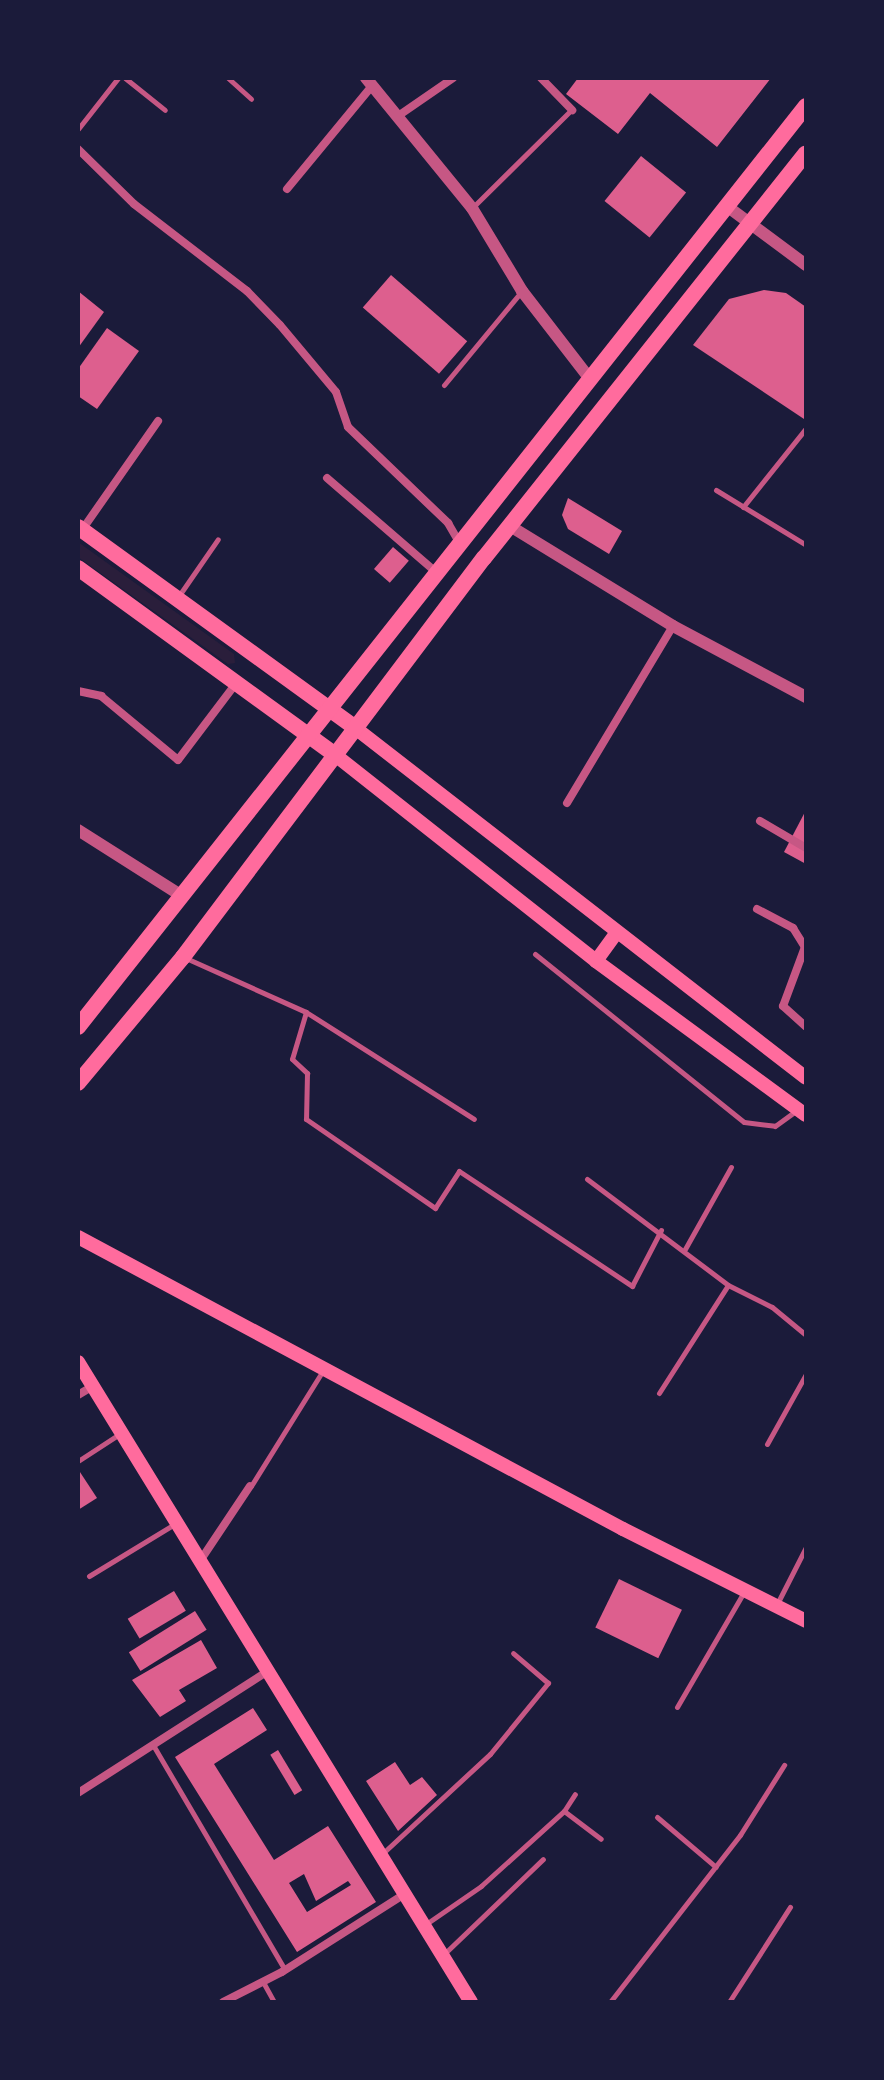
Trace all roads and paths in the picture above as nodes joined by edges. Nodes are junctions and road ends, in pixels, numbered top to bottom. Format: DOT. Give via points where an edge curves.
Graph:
graph roads {
  1 [pos="118,78"];
  2 [pos="125,78"];
  3 [pos="228,78"];
  4 [pos="453,78"];
  5 [pos="541,78"];
  6 [pos="369,82"];
  7 [pos="251,99"];
  8 [pos="806,106"];
  9 [pos="165,110"];
  10 [pos="572,110"];
  11 [pos="398,116"];
  12 [pos="78,129"];
  13 [pos="78,149"];
  14 [pos="806,153"];
  15 [pos="287,189"];
  16 [pos="728,207"];
  17 [pos="472,208"];
  18 [pos="751,225"];
  19 [pos="806,265"];
  20 [pos="522,291"];
  21 [pos="590,379"];
  22 [pos="444,385"];
  23 [pos="158,421"];
  24 [pos="806,428"];
  25 [pos="327,478"];
  26 [pos="716,490"];
  27 [pos="743,507"];
  28 [pos="485,512"];
  29 [pos="510,526"];
  30 [pos="80,528"];
  31 [pos="218,539"];
  32 [pos="460,544"];
  33 [pos="806,545"];
  34 [pos="484,558"];
  35 [pos="78,568"];
  36 [pos="437,573"];
  37 [pos="178,598"];
  38 [pos="673,626"];
  39 [pos="237,682"];
  40 [pos="78,691"];
  41 [pos="806,697"];
  42 [pos="329,709"];
  43 [pos="354,727"];
  44 [pos="309,735"];
  45 [pos="334,754"];
  46 [pos="567,803"];
  47 [pos="760,821"];
  48 [pos="78,830"];
  49 [pos="806,848"];
  50 [pos="182,896"];
  51 [pos="757,909"];
  52 [pos="616,933"];
  53 [pos="535,954"];
  54 [pos="183,957"];
  55 [pos="596,961"];
  56 [pos="306,1012"];
  57 [pos="78,1027"];
  58 [pos="806,1027"];
  59 [pos="806,1078"];
  60 [pos="78,1083"];
  61 [pos="802,1112"];
  62 [pos="474,1119"];
  63 [pos="731,1167"];
  64 [pos="587,1179"];
  65 [pos="661,1230"];
  66 [pos="78,1237"];
  67 [pos="685,1249"];
  68 [pos="728,1285"];
  69 [pos="806,1335"];
  70 [pos="78,1362"];
  71 [pos="324,1370"];
  72 [pos="806,1374"];
  73 [pos="93,1386"];
  74 [pos="659,1393"];
  75 [pos="78,1395"];
  76 [pos="122,1432"];
  77 [pos="767,1444"];
  78 [pos="78,1461"];
  79 [pos="250,1486"];
  80 [pos="175,1523"];
  81 [pos="806,1547"];
  82 [pos="200,1562"];
  83 [pos="89,1576"];
  84 [pos="745,1589"];
  85 [pos="776,1605"];
  86 [pos="806,1621"];
  87 [pos="513,1653"];
  88 [pos="268,1671"];
  89 [pos="677,1707"];
  90 [pos="153,1744"];
  91 [pos="784,1765"];
  92 [pos="78,1793"];
  93 [pos="575,1794"];
  94 [pos="564,1811"];
  95 [pos="657,1817"];
  96 [pos="601,1839"];
  97 [pos="382,1854"];
  98 [pos="543,1859"];
  99 [pos="716,1867"];
  100 [pos="406,1893"];
  101 [pos="790,1907"];
  102 [pos="425,1925"];
  103 [pos="444,1955"];
  104 [pos="285,1970"];
  105 [pos="263,1982"];
  106 [pos="223,2002"];
  107 [pos="274,2002"];
  108 [pos="471,2002"];
  109 [pos="610,2002"];
  110 [pos="729,2002"];
  1 -- 12 [label="lane"];
  2 -- 9 [label="lane"];
  3 -- 7 [label="lane"];
  4 -- 11 [label="street"];
  5 -- 10 [label="street"];
  6 -- 11 [label="street"];
  6 -- 15 [label="street"];
  8 -- 16 [label="main road"];
  10 -- 17 [label="lane"];
  11 -- 17 [label="street"];
  13 -- 32 [label="street" via="134,204 269,313 336,392 348,427 448,523"];
  14 -- 18 [label="main road"];
  16 -- 18 [label="street"];
  16 -- 21 [label="main road"];
  17 -- 20 [label="street"];
  18 -- 19 [label="street"];
  18 -- 29 [label="main road"];
  20 -- 21 [label="street"];
  20 -- 22 [label="lane"];
  21 -- 28 [label="main road"];
  23 -- 30 [label="street"];
  24 -- 27 [label="lane"];
  25 -- 36 [label="street"];
  26 -- 27 [label="lane"];
  27 -- 33 [label="lane"];
  28 -- 29 [label="main road"];
  28 -- 32 [label="main road"];
  29 -- 34 [label="main road"];
  29 -- 38 [label="street"];
  30 -- 37 [label="main road"];
  31 -- 37 [label="lane"];
  32 -- 34 [label="main road"];
  32 -- 36 [label="main road"];
  34 -- 43 [label="main road"];
  35 -- 39 [label="main road"];
  36 -- 42 [label="main road"];
  37 -- 42 [label="main road"];
  38 -- 41 [label="street"];
  38 -- 46 [label="street"];
  39 -- 40 [label="street" via="178,760 101,696"];
  39 -- 44 [label="main road"];
  42 -- 43 [label="main road"];
  42 -- 44 [label="main road"];
  43 -- 45 [label="main road"];
  43 -- 52 [label="main road"];
  44 -- 45 [label="main road"];
  44 -- 50 [label="main road"];
  45 -- 54 [label="main road"];
  45 -- 55 [label="main road"];
  47 -- 49 [label="street"];
  48 -- 50 [label="street"];
  50 -- 57 [label="main road"];
  51 -- 58 [label="street" via="793,928 805,947 783,1006"];
  52 -- 55 [label="main road"];
  52 -- 59 [label="main road"];
  53 -- 61 [label="lane" via="744,1122 775,1126"];
  54 -- 56 [label="lane"];
  54 -- 60 [label="main road"];
  55 -- 61 [label="main road"];
  56 -- 62 [label="lane"];
  56 -- 65 [label="lane" via="292,1059 307,1073 306,1119 435,1208 459,1171 632,1286"];
  63 -- 67 [label="lane"];
  64 -- 65 [label="lane"];
  65 -- 67 [label="lane"];
  66 -- 71 [label="main road"];
  67 -- 68 [label="lane"];
  68 -- 69 [label="lane" via="772,1307"];
  68 -- 74 [label="lane"];
  70 -- 73 [label="main road"];
  71 -- 79 [label="lane"];
  71 -- 84 [label="main road"];
  72 -- 77 [label="lane"];
  73 -- 75 [label="street"];
  73 -- 76 [label="main road"];
  76 -- 78 [label="lane"];
  76 -- 80 [label="main road"];
  79 -- 82 [label="street"];
  80 -- 82 [label="main road"];
  80 -- 83 [label="lane"];
  81 -- 85 [label="lane"];
  82 -- 88 [label="main road"];
  84 -- 85 [label="main road"];
  84 -- 89 [label="lane"];
  85 -- 86 [label="main road"];
  87 -- 97 [label="lane" via="548,1683 490,1754"];
  88 -- 90 [label="street"];
  88 -- 97 [label="main road"];
  90 -- 92 [label="street"];
  90 -- 104 [label="lane"];
  91 -- 99 [label="lane"];
  93 -- 94 [label="lane"];
  94 -- 96 [label="lane"];
  94 -- 102 [label="lane" via="481,1886"];
  95 -- 99 [label="lane"];
  97 -- 100 [label="main road"];
  98 -- 103 [label="lane"];
  99 -- 109 [label="lane"];
  100 -- 102 [label="main road"];
  100 -- 104 [label="street"];
  101 -- 110 [label="lane"];
  102 -- 103 [label="main road"];
  103 -- 108 [label="main road"];
  104 -- 105 [label="street"];
  105 -- 106 [label="street"];
  105 -- 107 [label="lane"];
}
